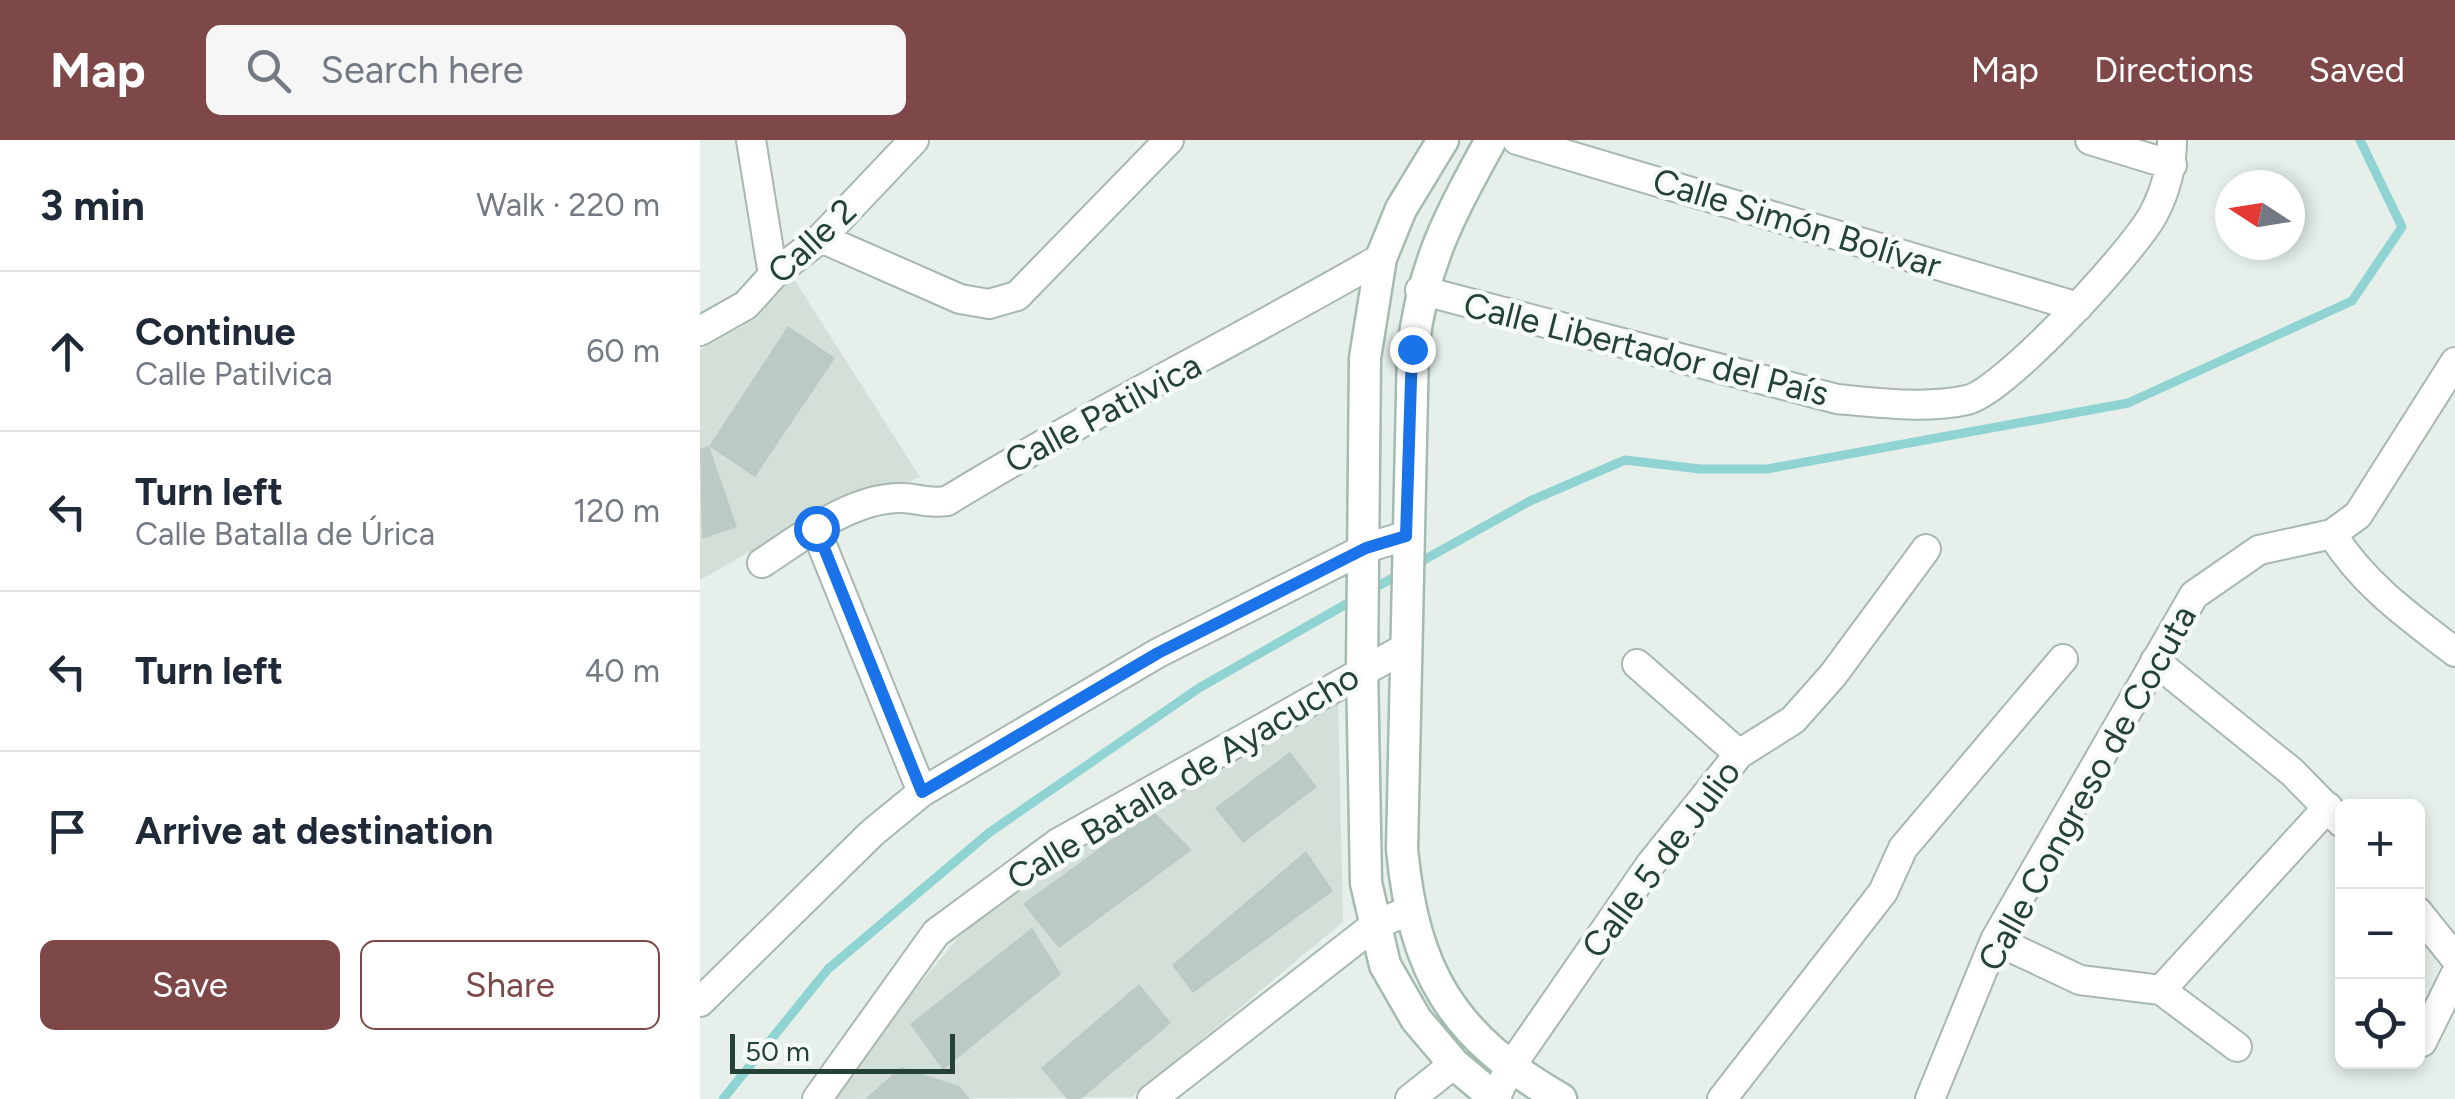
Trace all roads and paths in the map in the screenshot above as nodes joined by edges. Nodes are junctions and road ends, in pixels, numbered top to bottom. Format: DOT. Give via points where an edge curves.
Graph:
graph roads {
  1 [pos="751,140"];
  2 [pos="914,140"];
  3 [pos="1169,140"];
  4 [pos="1444,140"];
  5 [pos="1491,140"];
  6 [pos="1517,140"];
  7 [pos="2090,140"];
  8 [pos="2172,153"];
  9 [pos="821,238"];
  10 [pos="1382,258"];
  11 [pos="773,274"];
  12 [pos="1420,290"];
  13 [pos="2078,307"];
  14 [pos="700,332"];
  15 [pos="2455,362"];
  16 [pos="816,528"];
  17 [pos="2332,534"];
  18 [pos="1406,536"];
  19 [pos="1366,548"];
  20 [pos="1926,548"];
  21 [pos="762,563"];
  22 [pos="1404,648"];
  23 [pos="2455,652"];
  24 [pos="2063,660"];
  25 [pos="2155,661"];
  26 [pos="1637,664"];
  27 [pos="1362,668"];
  28 [pos="1738,754"];
  29 [pos="922,792"];
  30 [pos="2335,815"];
  31 [pos="1408,911"];
  32 [pos="2425,921"];
  33 [pos="1375,925"];
  34 [pos="1995,940"];
  35 [pos="2455,958"];
  36 [pos="2455,975"];
  37 [pos="2161,990"];
  38 [pos="700,1002"];
  39 [pos="2425,1036"];
  40 [pos="2237,1047"];
  41 [pos="1454,1064"];
  42 [pos="1509,1069"];
  43 [pos="817,1099"];
  44 [pos="1152,1099"];
  45 [pos="1410,1099"];
  46 [pos="1496,1099"];
  47 [pos="1561,1099"];
  48 [pos="1722,1099"];
  49 [pos="1930,1099"];
  1 -- 11 [label="street"];
  2 -- 9 [label="street, Calle 2"];
  3 -- 9 [label="street" via="1017,296 989,304 960,299"];
  4 -- 10 [label="main road" via="1400,209"];
  5 -- 12 [label="main road" via="1450,214"];
  6 -- 13 [label="street, Calle Simón Bolívar"];
  7 -- 8 [label="street"];
  8 -- 13 [label="street, Calle Libertador del País" via="2154,213 2116,269"];
  9 -- 11 [label="street, Calle 2"];
  10 -- 16 [label="street, Calle Patilvica" via="1070,426 947,501 876,501"];
  10 -- 19 [label="main road" via="1365,358"];
  11 -- 14 [label="street, Calle 2" via="746,306"];
  12 -- 13 [label="street, Calle Libertador del País" via="1765,384 1898,404 1970,400"];
  12 -- 18 [label="main road"];
  15 -- 17 [label="street" via="2358,515"];
  16 -- 21 [label="street, Calle Patilvica"];
  16 -- 29 [label="street"];
  17 -- 23 [label="street" via="2383,598"];
  17 -- 25 [label="street, Calle Congreso de Cocuta" via="2259,550 2227,570 2194,595"];
  18 -- 19 [label="street"];
  18 -- 22 [label="main road"];
  19 -- 27 [label="main road"];
  19 -- 29 [label="street" via="1158,653"];
  20 -- 28 [label="street, Calle 5 de Julio" via="1792,720"];
  22 -- 27 [label="street, Calle Batalla de Ayacucho"];
  22 -- 31 [label="main road" via="1402,848"];
  24 -- 48 [label="street" via="1903,848 1883,892"];
  25 -- 30 [label="street"];
  25 -- 34 [label="street, Calle Congreso de Cocuta"];
  26 -- 28 [label="street"];
  27 -- 33 [label="main road" via="1366,883"];
  27 -- 43 [label="street, Calle Batalla de Ayacucho" via="1058,843 936,933"];
  28 -- 42 [label="street, Calle 5 de Julio" via="1650,865"];
  29 -- 38 [label="street"];
  30 -- 37 [label="street"];
  31 -- 33 [label="street"];
  31 -- 42 [label="main road" via="1422,956 1458,1017"];
  32 -- 35 [label="street"];
  33 -- 41 [label="main road" via="1385,964 1416,1019"];
  33 -- 44 [label="street"];
  34 -- 37 [label="street" via="2080,980"];
  34 -- 49 [label="street, Calle Congreso de Cocuta"];
  36 -- 39 [label="street"];
  37 -- 40 [label="street"];
  41 -- 45 [label="street"];
  41 -- 46 [label="main road"];
  42 -- 46 [label="street, Calle 5 de Julio"];
  42 -- 47 [label="main road"];
}
